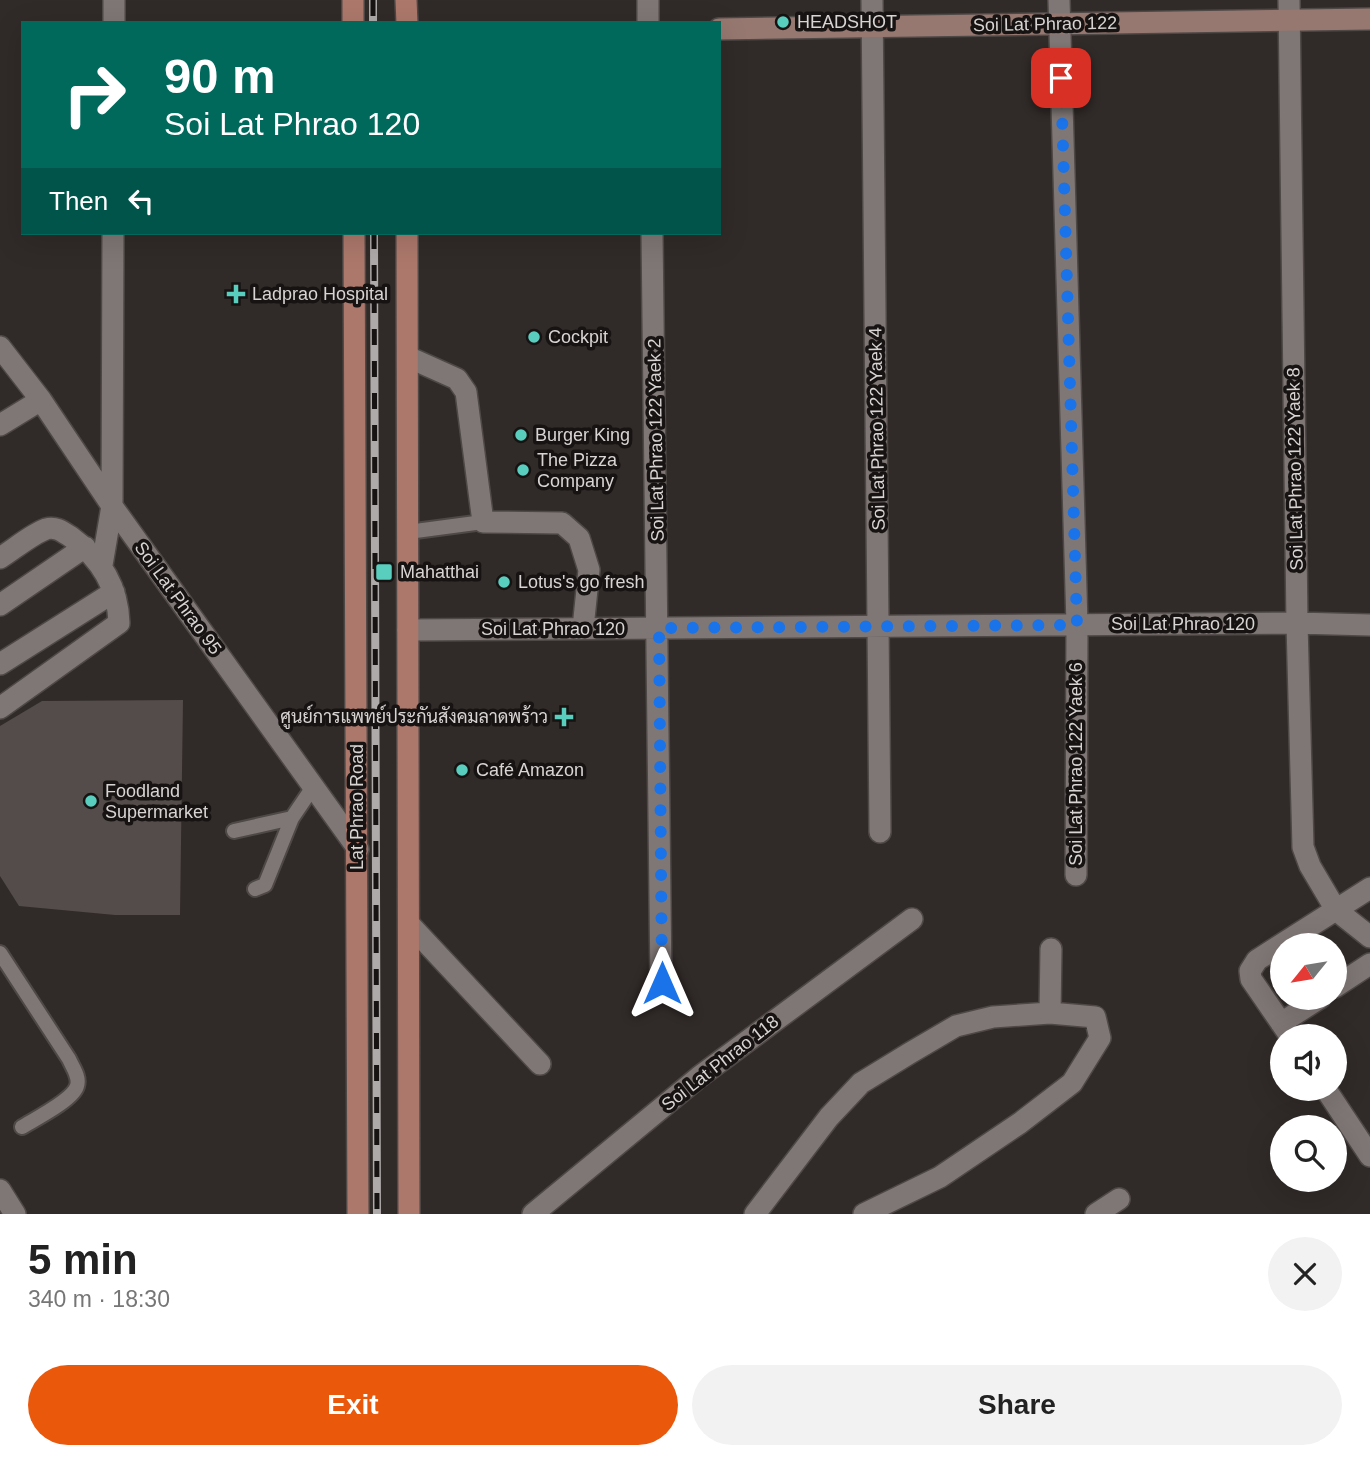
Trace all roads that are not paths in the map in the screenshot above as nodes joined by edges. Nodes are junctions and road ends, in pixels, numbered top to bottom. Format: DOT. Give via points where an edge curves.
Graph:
graph roads {
  1 [pos="114,0"];
  2 [pos="353,0"];
  3 [pos="406,0"];
  4 [pos="648,0"];
  5 [pos="872,0"];
  6 [pos="1059,0"];
  7 [pos="1290,10"];
  8 [pos="1370,19"];
  9 [pos="114,21"];
  10 [pos="353,21"];
  11 [pos="407,21"];
  12 [pos="649,21"];
  13 [pos="1059,24"];
  14 [pos="873,27"];
  15 [pos="721,29"];
  16 [pos="114,235"];
  17 [pos="354,235"];
  18 [pos="407,235"];
  19 [pos="652,235"];
  20 [pos="0,347"];
  21 [pos="408,357"];
  22 [pos="41,400"];
  23 [pos="0,425"];
  24 [pos="113,506"];
  25 [pos="483,522"];
  26 [pos="408,532"];
  27 [pos="85,547"];
  28 [pos="0,558"];
  29 [pos="102,565"];
  30 [pos="114,592"];
  31 [pos="0,605"];
  32 [pos="1297,623"];
  33 [pos="1077,625"];
  34 [pos="1370,625"];
  35 [pos="878,626"];
  36 [pos="583,628"];
  37 [pos="659,628"];
  38 [pos="408,630"];
  39 [pos="0,664"];
  40 [pos="0,708"];
  41 [pos="313,787"];
  42 [pos="292,818"];
  43 [pos="234,831"];
  44 [pos="880,832"];
  45 [pos="358,849"];
  46 [pos="1076,875"];
  47 [pos="1370,888"];
  48 [pos="255,889"];
  49 [pos="1336,910"];
  50 [pos="912,919"];
  51 [pos="409,923"];
  52 [pos="1370,937"];
  53 [pos="1051,950"];
  54 [pos="0,953"];
  55 [pos="1370,964"];
  56 [pos="1348,978"];
  57 [pos="662,983"];
  58 [pos="1307,1010"];
  59 [pos="1050,1013"];
  60 [pos="1282,1024"];
  61 [pos="1292,1024"];
  62 [pos="540,1064"];
  63 [pos="1334,1101"];
  64 [pos="22,1126"];
  65 [pos="1370,1156"];
  66 [pos="0,1190"];
  67 [pos="1119,1199"];
  68 [pos="15,1214"];
  69 [pos="358,1214"];
  70 [pos="409,1214"];
  71 [pos="533,1214"];
  72 [pos="755,1214"];
  73 [pos="864,1214"];
  74 [pos="1096,1214"];
  1 -- 9 [label="street"];
  2 -- 10 [label="main road"];
  3 -- 11 [label="main road"];
  4 -- 12 [label="street"];
  5 -- 14 [label="street, Soi Lat Phrao 122 Yaek 4"];
  6 -- 13 [label="street, Soi Lat Phrao 122 Yaek 6"];
  7 -- 8 [label="street, Soi Lat Phrao 122"];
  7 -- 13 [label="street, Soi Lat Phrao 122"];
  7 -- 32 [label="street, Soi Lat Phrao 122 Yaek 8"];
  13 -- 14 [label="street, Soi Lat Phrao 122"];
  13 -- 33 [label="street, Soi Lat Phrao 122 Yaek 6"];
  14 -- 15 [label="street, Soi Lat Phrao 122"];
  14 -- 35 [label="street, Soi Lat Phrao 122 Yaek 4"];
  16 -- 24 [label="street"];
  17 -- 45 [label="main road, Lat Phrao Road"];
  18 -- 21 [label="main road"];
  19 -- 37 [label="street, Soi Lat Phrao 122 Yaek 2"];
  20 -- 22 [label="street, Soi Lat Phrao 95"];
  21 -- 25 [label="street" via="457,379 466,392"];
  21 -- 26 [label="main road"];
  22 -- 23 [label="street"];
  22 -- 24 [label="street, Soi Lat Phrao 95"];
  24 -- 29 [label="street"];
  24 -- 41 [label="street, Soi Lat Phrao 95"];
  25 -- 26 [label="lane"];
  25 -- 36 [label="street" via="562,523 579,538 589,570"];
  26 -- 38 [label="main road"];
  27 -- 28 [label="street" via="60,529 47,529"];
  27 -- 29 [label="street"];
  27 -- 31 [label="street"];
  29 -- 30 [label="street"];
  30 -- 39 [label="street"];
  30 -- 40 [label="street" via="120,623"];
  32 -- 33 [label="street, Soi Lat Phrao 120"];
  32 -- 34 [label="street, Soi Lat Phrao 120"];
  32 -- 49 [label="street, Soi Lat Phrao 122 Yaek 8" via="1303,847"];
  33 -- 35 [label="street, Soi Lat Phrao 120"];
  33 -- 46 [label="street, Soi Lat Phrao 122 Yaek 6"];
  35 -- 37 [label="street, Soi Lat Phrao 120"];
  35 -- 44 [label="street, Soi Lat Phrao 122 Yaek 4"];
  36 -- 37 [label="street, Soi Lat Phrao 120"];
  36 -- 38 [label="street, Soi Lat Phrao 120"];
  37 -- 57 [label="street, Soi Lat Phrao 122 Yaek 2"];
  38 -- 51 [label="main road"];
  41 -- 42 [label="lane"];
  41 -- 45 [label="street, Soi Lat Phrao 95"];
  42 -- 43 [label="lane"];
  42 -- 48 [label="lane" via="265,885"];
  45 -- 69 [label="main road, Lat Phrao Road"];
  47 -- 49 [label="street"];
  49 -- 52 [label="street"];
  49 -- 60 [label="street" via="1257,960 1250,971"];
  50 -- 71 [label="street, Soi Lat Phrao 118" via="699,1077"];
  51 -- 62 [label="street"];
  51 -- 70 [label="main road"];
  53 -- 59 [label="street"];
  54 -- 64 [label="lane" via="78,1077 77,1089 70,1096"];
  55 -- 56 [label="street"];
  58 -- 61 [label="street"];
  59 -- 72 [label="street" via="993,1017 956,1026 861,1083"];
  59 -- 73 [label="street" via="1094,1017 1101,1038 1072,1083 940,1177"];
  63 -- 65 [label="street"];
  66 -- 68 [label="street"];
  67 -- 74 [label="street"];
}
